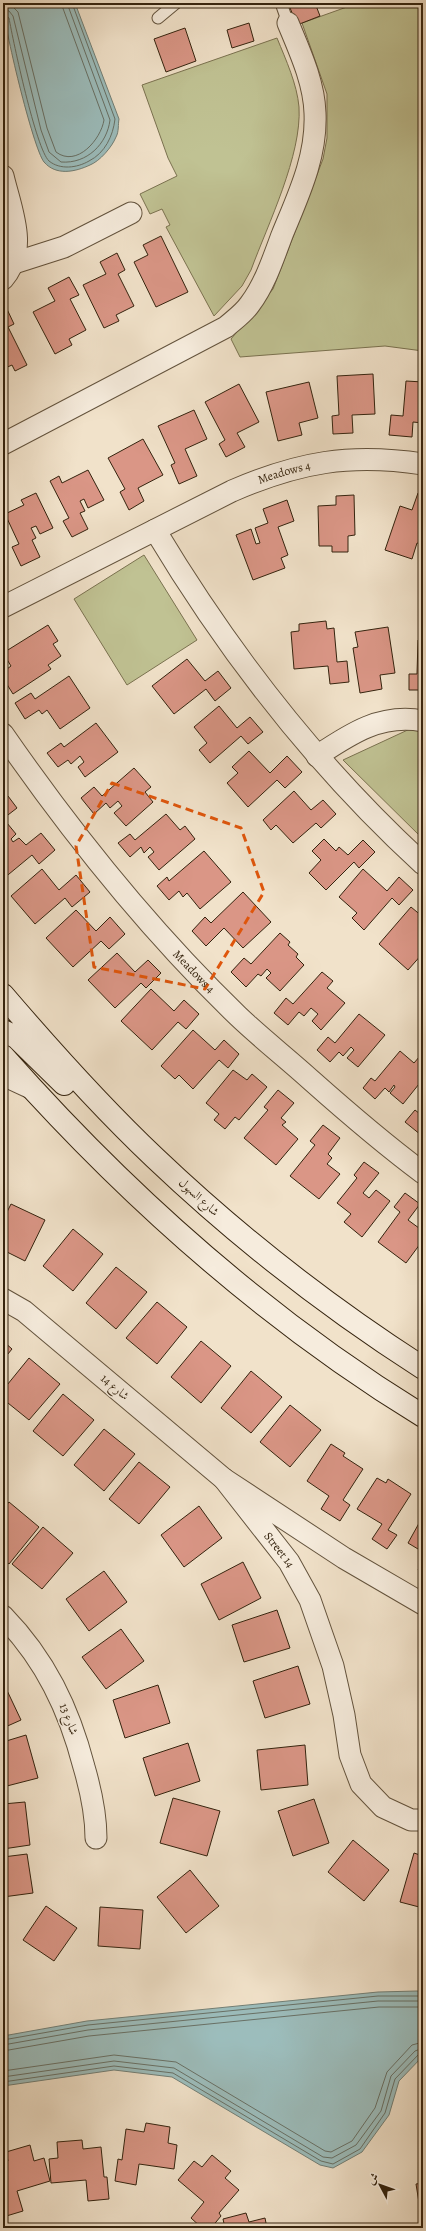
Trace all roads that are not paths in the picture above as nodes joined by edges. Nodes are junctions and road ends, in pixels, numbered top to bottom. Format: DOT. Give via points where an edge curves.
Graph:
graph roads {
  1 [pos="176,3"];
  2 [pos="281,3"];
  3 [pos="158,18"];
  4 [pos="288,23"];
  5 [pos="3,176"];
  6 [pos="131,213"];
  7 [pos="8,271"];
  8 [pos="3,444"];
  9 [pos="423,464"];
  10 [pos="155,530"];
  11 [pos="3,607"];
  12 [pos="423,721"];
  13 [pos="3,734"];
  14 [pos="317,756"];
  15 [pos="423,864"];
  16 [pos="3,995"];
  17 [pos="3,1031"];
  18 [pos="3,1056"];
  19 [pos="3,1076"];
  20 [pos="31,1088"];
  21 [pos="155,1158"];
  22 [pos="423,1173"];
  23 [pos="3,1299"];
  24 [pos="423,1368"];
  25 [pos="423,1416"];
  26 [pos="224,1479"];
  27 [pos="423,1604"];
  28 [pos="3,1616"];
  29 [pos="423,1820"];
  30 [pos="96,1838"];
  1 -- 3 [label="lane"];
  2 -- 4 [label="lane"];
  4 -- 8 [label="street" via="312,90 315,112 314,135 304,179 268,271 250,305 226,327"];
  5 -- 7 [label="street" via="18,240"];
  6 -- 7 [label="street" via="64,247"];
  9 -- 10 [label="street, Meadows 4" via="390,459 350,459 310,464 270,475 232,491"];
  10 -- 11 [label="street, Meadows 4"];
  10 -- 14 [label="street" via="194,595 234,653"];
  12 -- 14 [label="street" via="386,720 363,727"];
  13 -- 22 [label="street, Meadows 4" via="46,796 124,894 198,975 239,1017 362,1125"];
  14 -- 15 [label="street"];
  16 -- 21 [label="main road, شارع السهول" via="83,1085"];
  17 -- 21 [label="main road" via="16,1037 87,1105"];
  18 -- 20 [label="main road"];
  19 -- 20 [label="street"];
  20 -- 25 [label="main road" via="116,1176 223,1272 337,1360"];
  21 -- 24 [label="main road, شارع السهول" via="276,1262 339,1311"];
  23 -- 26 [label="street, شارع 14" via="24,1311"];
  26 -- 27 [label="street, Street 14" via="360,1569"];
  26 -- 29 [label="street, Street 14" via="288,1562 310,1600 334,1666 350,1755 361,1784 371,1797 396,1815 411,1820"];
  28 -- 30 [label="street, شارع 13" via="39,1658 63,1702 72,1724 93,1798"];
}
